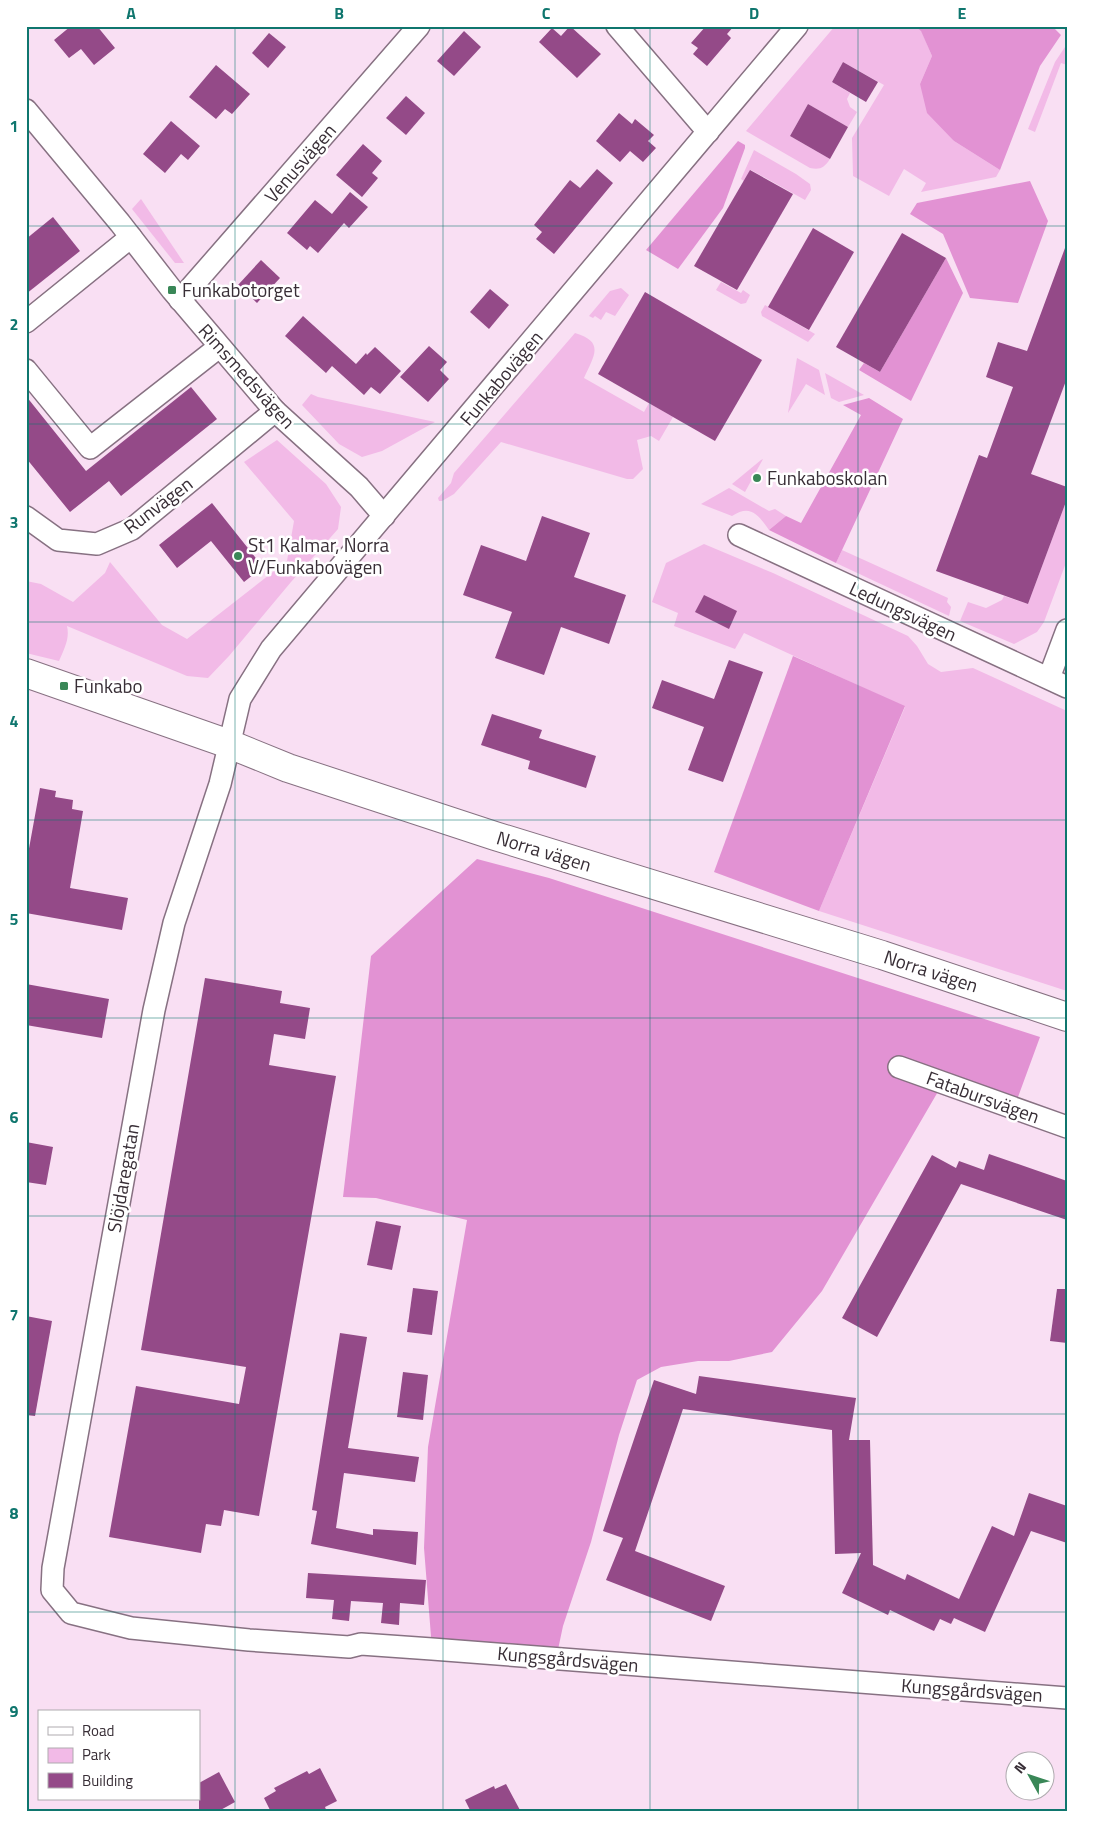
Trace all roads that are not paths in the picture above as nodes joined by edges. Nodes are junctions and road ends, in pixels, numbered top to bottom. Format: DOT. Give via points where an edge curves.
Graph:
graph roads {
  1 [pos="419,26"];
  2 [pos="617,26"];
  3 [pos="797,26"];
  4 [pos="26,110"];
  5 [pos="708,132"];
  6 [pos="131,237"];
  7 [pos="180,300"];
  8 [pos="26,322"];
  9 [pos="219,347"];
  10 [pos="26,370"];
  11 [pos="275,411"];
  12 [pos="384,516"];
  13 [pos="26,517"];
  14 [pos="739,535"];
  15 [pos="1067,630"];
  16 [pos="26,673"];
  17 [pos="1058,683"];
  18 [pos="229,744"];
  19 [pos="1067,1017"];
  20 [pos="899,1067"];
  21 [pos="1067,1127"];
  22 [pos="71,1613"];
  23 [pos="1067,1698"];
  1 -- 7 [label="street, Venusvägen"];
  2 -- 5 [label="street"];
  3 -- 5 [label="street, Funkabovägen"];
  4 -- 6 [label="street, Rimsmedsvägen"];
  5 -- 12 [label="street, Funkabovägen"];
  6 -- 7 [label="street, Rimsmedsvägen"];
  6 -- 8 [label="street"];
  7 -- 9 [label="street, Rimsmedsvägen"];
  9 -- 10 [label="street" via="90,448"];
  9 -- 11 [label="street, Rimsmedsvägen"];
  11 -- 12 [label="street, Rimsmedsvägen" via="359,487"];
  11 -- 13 [label="street, Runvägen" via="132,529 97,544 58,540"];
  12 -- 18 [label="street, Funkabovägen" via="271,649 240,699"];
  14 -- 17 [label="street, Ledungsvägen"];
  15 -- 17 [label="street"];
  16 -- 18 [label="main road, Norra vägen"];
  18 -- 19 [label="main road, Norra vägen" via="288,768 495,836 882,955"];
  18 -- 22 [label="street, Slöjdaregatan" via="220,784 174,923 146,1049 53,1568 52,1590"];
  20 -- 21 [label="street, Fatabursvägen"];
  22 -- 23 [label="street, Kungsgårdsvägen" via="131,1628 249,1640 349,1647 361,1644 432,1648"];
}
